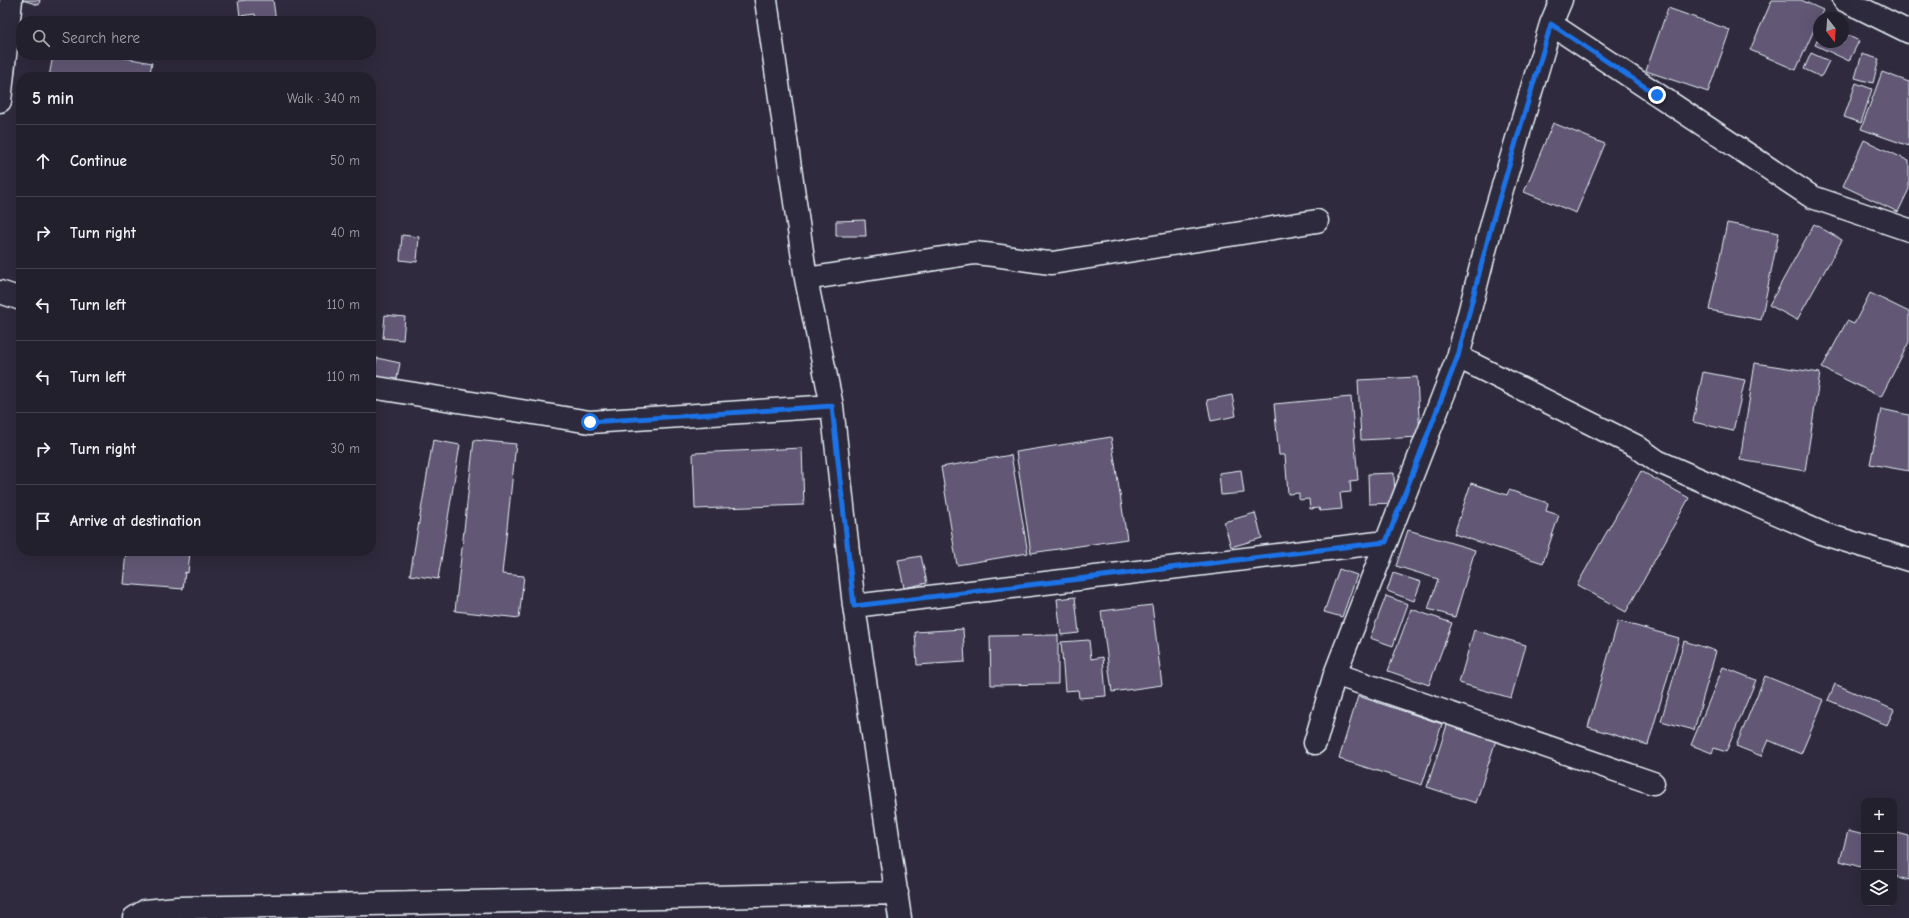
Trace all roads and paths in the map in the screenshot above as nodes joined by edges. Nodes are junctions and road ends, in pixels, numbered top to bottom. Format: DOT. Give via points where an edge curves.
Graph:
graph roads {
  1 [pos="11,0"];
  2 [pos="766,0"];
  3 [pos="1561,0"];
  4 [pos="1849,2"];
  5 [pos="1551,24"];
  6 [pos="1909,32"];
  7 [pos="0,101"];
  8 [pos="1317,221"];
  9 [pos="1909,230"];
  10 [pos="806,279"];
  11 [pos="0,292"];
  12 [pos="16,297"];
  13 [pos="1458,356"];
  14 [pos="376,388"];
  15 [pos="832,406"];
  16 [pos="1386,542"];
  17 [pos="1909,560"];
  18 [pos="854,606"];
  19 [pos="1335,674"];
  20 [pos="1315,743"];
  21 [pos="1653,783"];
  22 [pos="897,893"];
  23 [pos="134,918"];
  24 [pos="900,918"];
  1 -- 7 [label="street"];
  2 -- 10 [label="street"];
  3 -- 5 [label="street"];
  4 -- 6 [label="street"];
  5 -- 9 [label="street" via="1812,197"];
  5 -- 13 [label="street" via="1492,223"];
  8 -- 10 [label="street" via="1052,263 975,253"];
  10 -- 15 [label="street"];
  11 -- 12 [label="street"];
  13 -- 16 [label="street"];
  13 -- 17 [label="street" via="1636,446 1657,461 1824,534"];
  14 -- 15 [label="street" via="590,422"];
  15 -- 18 [label="street"];
  16 -- 18 [label="street"];
  16 -- 19 [label="street"];
  18 -- 22 [label="street"];
  19 -- 20 [label="street"];
  19 -- 21 [label="street"];
  22 -- 23 [label="street" via="177,908 146,911"];
  22 -- 24 [label="street"];
}
